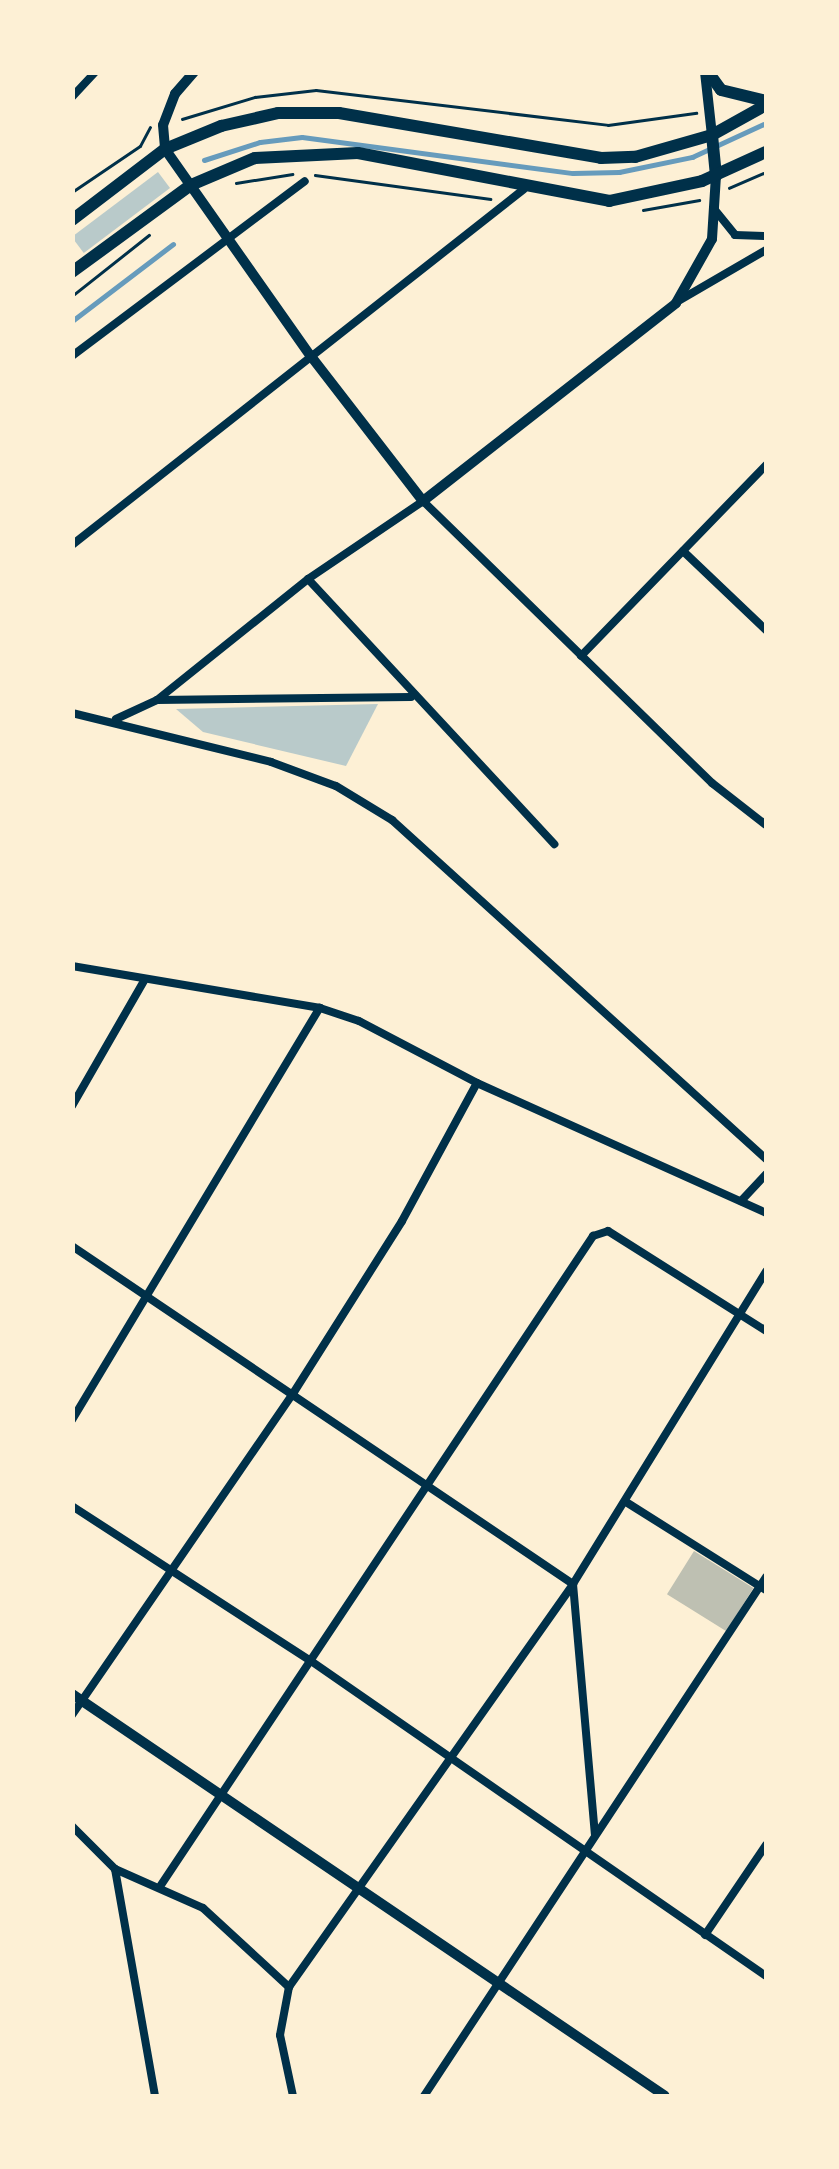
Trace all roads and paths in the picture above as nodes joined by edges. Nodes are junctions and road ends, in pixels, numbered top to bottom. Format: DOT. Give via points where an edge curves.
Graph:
graph roads {
  1 [pos="95,72"];
  2 [pos="194,72"];
  3 [pos="706,72"];
  4 [pos="72,97"];
  5 [pos="766,103"];
  6 [pos="713,140"];
  7 [pos="165,149"];
  8 [pos="766,152"];
  9 [pos="716,171"];
  10 [pos="766,172"];
  11 [pos="304,181"];
  12 [pos="191,186"];
  13 [pos="222,188"];
  14 [pos="524,190"];
  15 [pos="714,195"];
  16 [pos="512,202"];
  17 [pos="630,210"];
  18 [pos="716,210"];
  19 [pos="72,220"];
  20 [pos="156,226"];
  21 [pos="766,236"];
  22 [pos="226,238"];
  23 [pos="766,250"];
  24 [pos="72,272"];
  25 [pos="72,296"];
  26 [pos="676,303"];
  27 [pos="310,355"];
  28 [pos="72,356"];
  29 [pos="766,465"];
  30 [pos="423,501"];
  31 [pos="72,545"];
  32 [pos="683,551"];
  33 [pos="308,578"];
  34 [pos="766,630"];
  35 [pos="581,656"];
  36 [pos="411,697"];
  37 [pos="157,700"];
  38 [pos="72,713"];
  39 [pos="116,719"];
  40 [pos="766,825"];
  41 [pos="554,844"];
  42 [pos="72,966"];
  43 [pos="144,981"];
  44 [pos="320,1008"];
  45 [pos="477,1082"];
  46 [pos="72,1106"];
  47 [pos="766,1159"];
  48 [pos="766,1174"];
  49 [pos="740,1201"];
  50 [pos="766,1212"];
  51 [pos="72,1246"];
  52 [pos="766,1270"];
  53 [pos="150,1300"];
  54 [pos="738,1312"];
  55 [pos="766,1331"];
  56 [pos="294,1392"];
  57 [pos="72,1420"];
  58 [pos="429,1486"];
  59 [pos="626,1502"];
  60 [pos="72,1506"];
  61 [pos="171,1568"];
  62 [pos="574,1584"];
  63 [pos="765,1584"];
  64 [pos="311,1661"];
  65 [pos="78,1697"];
  66 [pos="72,1715"];
  67 [pos="453,1757"];
  68 [pos="223,1792"];
  69 [pos="72,1826"];
  70 [pos="595,1834"];
  71 [pos="766,1845"];
  72 [pos="585,1850"];
  73 [pos="115,1869"];
  74 [pos="162,1885"];
  75 [pos="361,1888"];
  76 [pos="705,1935"];
  77 [pos="766,1976"];
  78 [pos="498,1985"];
  79 [pos="288,1988"];
  80 [pos="155,2096"];
  81 [pos="292,2096"];
  82 [pos="424,2096"];
  83 [pos="665,2096"];
  1 -- 4 [label="street"];
  2 -- 7 [label="street" via="163,125"];
  3 -- 5 [label="main road" via="721,90"];
  3 -- 6 [label="street"];
  5 -- 6 [label="main road"];
  6 -- 7 [label="main road" via="601,158 309,111 221,126"];
  6 -- 9 [label="main road"];
  7 -- 12 [label="street"];
  7 -- 19 [label="main road"];
  8 -- 9 [label="main road"];
  9 -- 14 [label="main road" via="609,201"];
  9 -- 15 [label="street"];
  10 -- 15 [label="path"];
  11 -- 22 [label="street"];
  12 -- 14 [label="main road" via="254,158 314,152 358,153"];
  12 -- 22 [label="street"];
  12 -- 24 [label="main road"];
  13 -- 16 [label="path" via="301,174"];
  14 -- 16 [label="street"];
  15 -- 17 [label="path"];
  15 -- 18 [label="street"];
  16 -- 27 [label="street"];
  18 -- 21 [label="street" via="736,235"];
  18 -- 26 [label="street" via="710,247"];
  20 -- 25 [label="path" via="122,261"];
  22 -- 27 [label="street"];
  22 -- 28 [label="street"];
  23 -- 26 [label="street"];
  26 -- 30 [label="street"];
  27 -- 30 [label="street"];
  27 -- 31 [label="street"];
  29 -- 32 [label="street"];
  30 -- 33 [label="street"];
  30 -- 35 [label="street"];
  32 -- 34 [label="street"];
  32 -- 35 [label="street"];
  33 -- 36 [label="street"];
  33 -- 37 [label="street"];
  35 -- 40 [label="street" via="712,783"];
  36 -- 37 [label="street"];
  36 -- 41 [label="street"];
  37 -- 39 [label="street"];
  38 -- 39 [label="street"];
  39 -- 47 [label="street" via="271,762 336,786 392,820"];
  42 -- 43 [label="street"];
  43 -- 44 [label="street"];
  43 -- 46 [label="street"];
  44 -- 45 [label="street"];
  44 -- 53 [label="street"];
  45 -- 49 [label="street"];
  45 -- 56 [label="street" via="402,1221"];
  48 -- 49 [label="street"];
  49 -- 50 [label="street"];
  51 -- 53 [label="street"];
  52 -- 54 [label="street"];
  53 -- 56 [label="street"];
  53 -- 57 [label="street"];
  54 -- 55 [label="street"];
  54 -- 58 [label="street" via="608,1231 593,1236"];
  54 -- 59 [label="street"];
  56 -- 58 [label="street"];
  56 -- 61 [label="street"];
  58 -- 62 [label="street"];
  58 -- 64 [label="street"];
  59 -- 62 [label="street"];
  59 -- 63 [label="street"];
  60 -- 61 [label="street"];
  61 -- 64 [label="street"];
  61 -- 65 [label="street"];
  62 -- 67 [label="street"];
  62 -- 70 [label="street"];
  63 -- 70 [label="street"];
  64 -- 67 [label="street"];
  64 -- 68 [label="street"];
  65 -- 66 [label="street"];
  65 -- 68 [label="street"];
  67 -- 72 [label="street"];
  67 -- 75 [label="street"];
  68 -- 74 [label="street"];
  68 -- 75 [label="street"];
  69 -- 73 [label="street"];
  70 -- 72 [label="street"];
  71 -- 76 [label="street"];
  72 -- 76 [label="street"];
  72 -- 78 [label="street"];
  73 -- 74 [label="street"];
  73 -- 80 [label="street"];
  74 -- 79 [label="street" via="231,1930"];
  75 -- 78 [label="street"];
  75 -- 79 [label="street"];
  76 -- 77 [label="street"];
  78 -- 82 [label="street"];
  78 -- 83 [label="street"];
  79 -- 81 [label="street" via="280,2035"];
}
